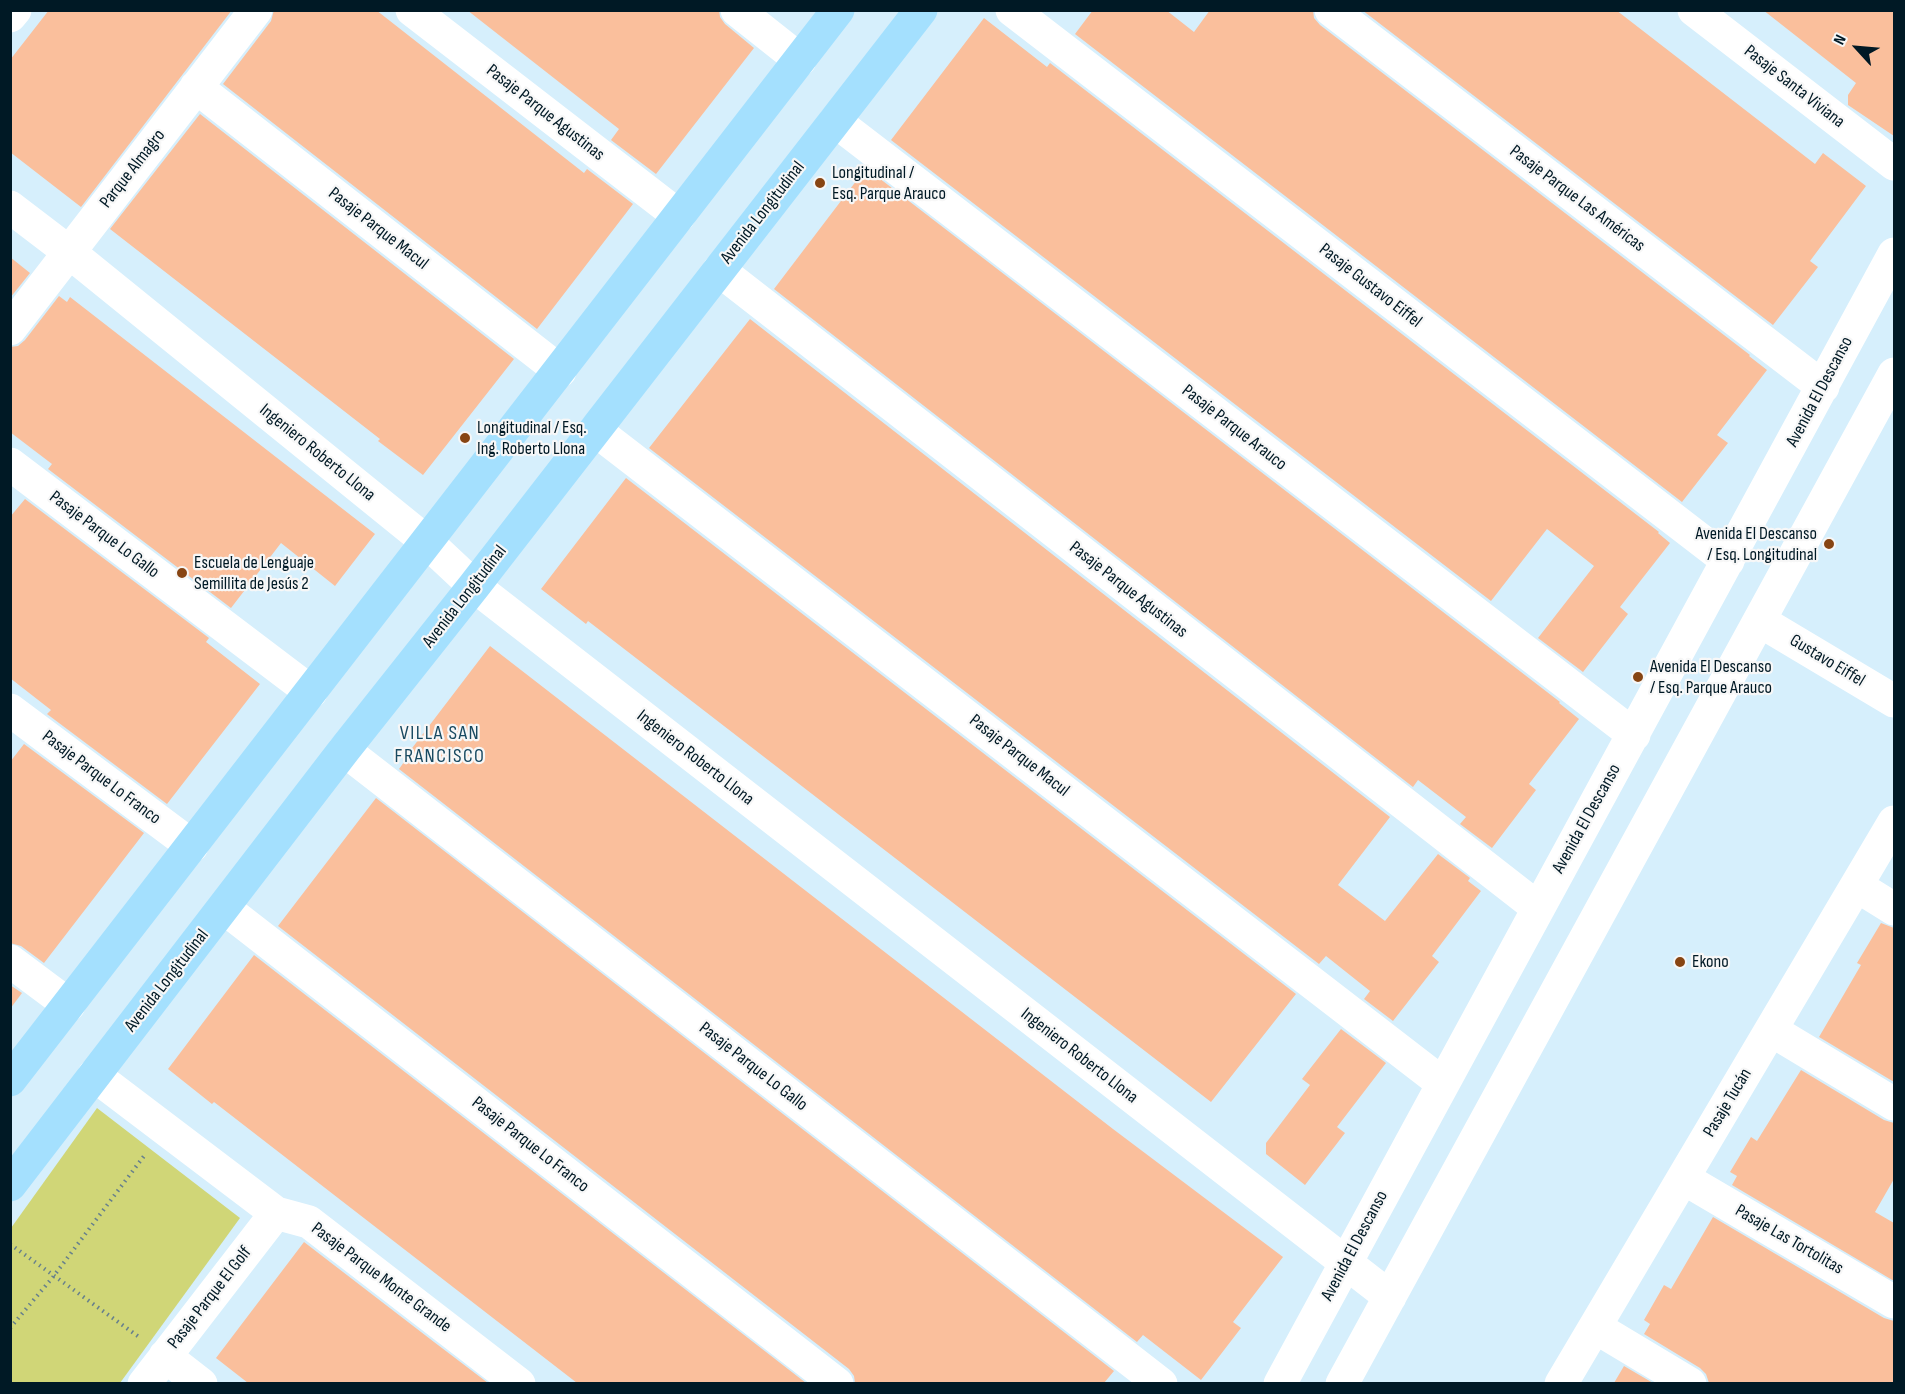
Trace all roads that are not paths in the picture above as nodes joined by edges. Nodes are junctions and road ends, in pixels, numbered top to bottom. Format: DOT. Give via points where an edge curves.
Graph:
graph roads {
  1 [pos="15,10"];
  2 [pos="256,10"];
  3 [pos="412,10"];
  4 [pos="737,10"];
  5 [pos="838,10"];
  6 [pos="921,10"];
  7 [pos="1012,10"];
  8 [pos="1331,10"];
  9 [pos="1694,10"];
  10 [pos="10,16"];
  11 [pos="800,60"];
  12 [pos="196,87"];
  13 [pos="835,121"];
  14 [pos="1894,164"];
  15 [pos="10,207"];
  16 [pos="679,216"];
  17 [pos="69,252"];
  18 [pos="1894,254"];
  19 [pos="719,270"];
  20 [pos="10,329"];
  21 [pos="560,371"];
  22 [pos="1894,375"];
  23 [pos="1823,387"];
  24 [pos="596,430"];
  25 [pos="10,464"];
  26 [pos="427,542"];
  27 [pos="1728,561"];
  28 [pos="474,586"];
  29 [pos="1760,621"];
  30 [pos="311,693"];
  31 [pos="1894,701"];
  32 [pos="10,710"];
  33 [pos="1634,735"];
  34 [pos="344,750"];
  35 [pos="1894,822"];
  36 [pos="192,846"];
  37 [pos="1857,886"];
  38 [pos="224,908"];
  39 [pos="1538,908"];
  40 [pos="1894,909"];
  41 [pos="10,961"];
  42 [pos="69,1005"];
  43 [pos="1771,1030"];
  44 [pos="94,1075"];
  45 [pos="10,1080"];
  46 [pos="1442,1083"];
  47 [pos="1894,1104"];
  48 [pos="1683,1178"];
  49 [pos="10,1185"];
  50 [pos="276,1213"];
  51 [pos="1346,1264"];
  52 [pos="1389,1297"];
  53 [pos="1894,1302"];
  54 [pos="1595,1327"];
  55 [pos="1297,1354"];
  56 [pos="165,1356"];
  57 [pos="144,1383"];
  58 [pos="201,1383"];
  59 [pos="519,1383"];
  60 [pos="837,1383"];
  61 [pos="1161,1383"];
  62 [pos="1280,1383"];
  63 [pos="1344,1383"];
  64 [pos="1561,1383"];
  65 [pos="1690,1383"];
  1 -- 10 [label="street"];
  2 -- 12 [label="street, Parque Almagro"];
  3 -- 16 [label="street, Pasaje Parque Agustinas"];
  4 -- 11 [label="street"];
  5 -- 11 [label="main road"];
  6 -- 13 [label="main road, Avenida Longitudinal"];
  7 -- 27 [label="street, Pasaje Gustavo Eiffel"];
  8 -- 23 [label="street, Pasaje Parque Las Américas"];
  9 -- 14 [label="street, Pasaje Santa Viviana"];
  11 -- 16 [label="main road"];
  12 -- 17 [label="street, Parque Almagro"];
  12 -- 21 [label="street, Pasaje Parque Macul"];
  13 -- 19 [label="main road, Avenida Longitudinal"];
  13 -- 33 [label="street, Pasaje Parque Arauco"];
  15 -- 17 [label="street, Ingeniero Roberto Llona"];
  16 -- 21 [label="main road"];
  17 -- 20 [label="street, Parque Almagro"];
  17 -- 26 [label="street, Ingeniero Roberto Llona"];
  18 -- 23 [label="street, Avenida El Descanso"];
  19 -- 24 [label="main road, Avenida Longitudinal"];
  19 -- 39 [label="street, Pasaje Parque Agustinas"];
  21 -- 26 [label="main road"];
  22 -- 29 [label="street"];
  23 -- 27 [label="street, Avenida El Descanso"];
  24 -- 28 [label="main road, Avenida Longitudinal"];
  24 -- 46 [label="street, Pasaje Parque Macul"];
  25 -- 30 [label="street, Pasaje Parque Lo Gallo"];
  26 -- 28 [label="street, Ingeniero Roberto Llona"];
  26 -- 30 [label="main road"];
  27 -- 33 [label="street, Avenida El Descanso"];
  28 -- 34 [label="main road, Avenida Longitudinal"];
  28 -- 51 [label="street, Ingeniero Roberto Llona"];
  29 -- 31 [label="street, Gustavo Eiffel"];
  29 -- 52 [label="street"];
  30 -- 36 [label="main road"];
  32 -- 36 [label="street, Pasaje Parque Lo Franco"];
  33 -- 39 [label="street, Avenida El Descanso"];
  34 -- 38 [label="main road, Avenida Longitudinal"];
  34 -- 61 [label="street, Pasaje Parque Lo Gallo"];
  35 -- 37 [label="street, Pasaje Tucán"];
  36 -- 42 [label="main road"];
  37 -- 40 [label="street"];
  37 -- 43 [label="street, Pasaje Tucán"];
  38 -- 44 [label="main road, Avenida Longitudinal"];
  38 -- 60 [label="street, Pasaje Parque Lo Franco"];
  39 -- 46 [label="street, Avenida El Descanso"];
  41 -- 42 [label="street"];
  42 -- 45 [label="main road"];
  43 -- 47 [label="street"];
  43 -- 48 [label="street, Pasaje Tucán"];
  44 -- 49 [label="main road, Avenida Longitudinal"];
  44 -- 50 [label="street, Pasaje Parque Monte Grande"];
  46 -- 51 [label="street, Avenida El Descanso"];
  48 -- 53 [label="street, Pasaje Las Tortolitas"];
  48 -- 54 [label="street, Pasaje Tucán"];
  50 -- 56 [label="street, Pasaje Parque El Golf"];
  50 -- 59 [label="street, Pasaje Parque Monte Grande" via="309,1222"];
  51 -- 52 [label="street, Ingeniero Roberto Llona"];
  51 -- 55 [label="street, Avenida El Descanso"];
  52 -- 63 [label="street"];
  54 -- 64 [label="street, Pasaje Tucán"];
  54 -- 65 [label="street"];
  55 -- 62 [label="street, Avenida El Descanso"];
  55 -- 63 [label="street"];
  56 -- 57 [label="street, Pasaje Parque El Golf"];
  56 -- 58 [label="street"];
}
